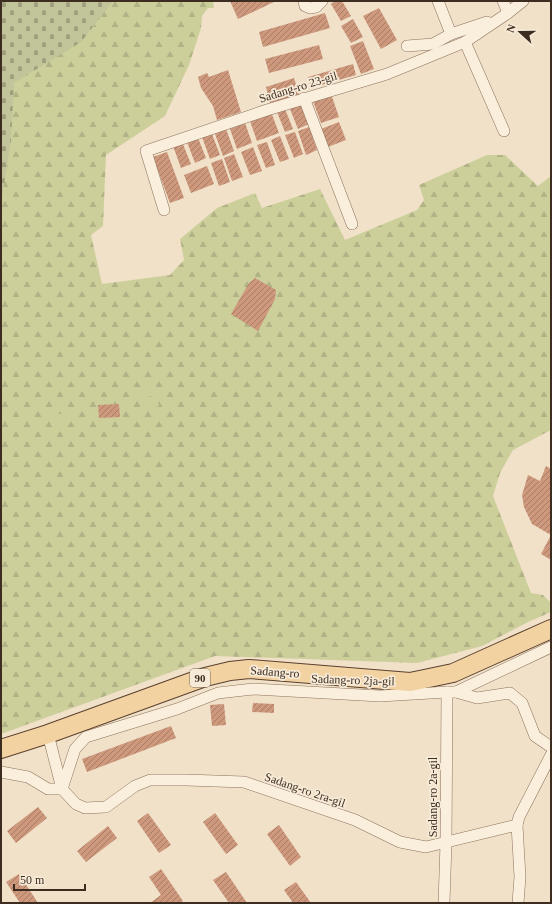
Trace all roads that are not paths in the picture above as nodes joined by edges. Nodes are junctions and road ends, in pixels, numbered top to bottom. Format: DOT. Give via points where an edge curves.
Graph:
graph roads {
  1 [pos="304,1"];
  2 [pos="322,1"];
  3 [pos="438,1"];
  4 [pos="503,1"];
  5 [pos="523,1"];
  6 [pos="504,16"];
  7 [pos="451,34"];
  8 [pos="465,42"];
  9 [pos="407,46"];
  10 [pos="304,98"];
  11 [pos="504,131"];
  12 [pos="164,210"];
  13 [pos="352,224"];
  14 [pos="551,629"];
  15 [pos="551,647"];
  16 [pos="451,692"];
  17 [pos="48,734"];
  18 [pos="551,747"];
  19 [pos="1,749"];
  20 [pos="551,756"];
  21 [pos="1,772"];
  22 [pos="62,789"];
  23 [pos="517,826"];
  24 [pos="446,843"];
  25 [pos="444,903"];
  26 [pos="518,903"];
  1 -- 2 [label="street" via="305,6 310,8 316,8"];
  3 -- 7 [label="street"];
  4 -- 6 [label="street"];
  5 -- 6 [label="street, Sadang-ro 23-gil"];
  6 -- 7 [label="street"];
  6 -- 8 [label="street, Sadang-ro 23-gil"];
  7 -- 9 [label="street" via="433,44"];
  8 -- 10 [label="street, Sadang-ro 23-gil" via="387,74"];
  8 -- 11 [label="street"];
  10 -- 12 [label="street, Sadang-ro 23-gil" via="146,151"];
  10 -- 13 [label="street"];
  14 -- 17 [label="main road, Sadang-ro / 90" via="453,673 410,682 249,669 205,676"];
  15 -- 16 [label="street"];
  16 -- 18 [label="street, Sadang-ro 2ja-gil" via="477,698 510,693 522,703 535,736"];
  16 -- 22 [label="street, Sadang-ro 2ja-gil" via="380,696 253,689 218,693 177,709 86,737 75,749"];
  16 -- 24 [label="street, Sadang-ro 2a-gil"];
  17 -- 19 [label="main road, Sadang-ro / 90"];
  17 -- 22 [label="street"];
  20 -- 23 [label="street" via="519,817"];
  21 -- 22 [label="street" via="28,777 48,789"];
  22 -- 24 [label="street, Sadang-ro 2ra-gil" via="76,804 84,808 97,808 106,807 135,786 150,780 244,782 355,820 400,842 426,847"];
  23 -- 24 [label="street, Sadang-ro 2ra-gil"];
  23 -- 26 [label="street" via="520,877"];
  24 -- 25 [label="street, Sadang-ro 2a-gil"];
}
